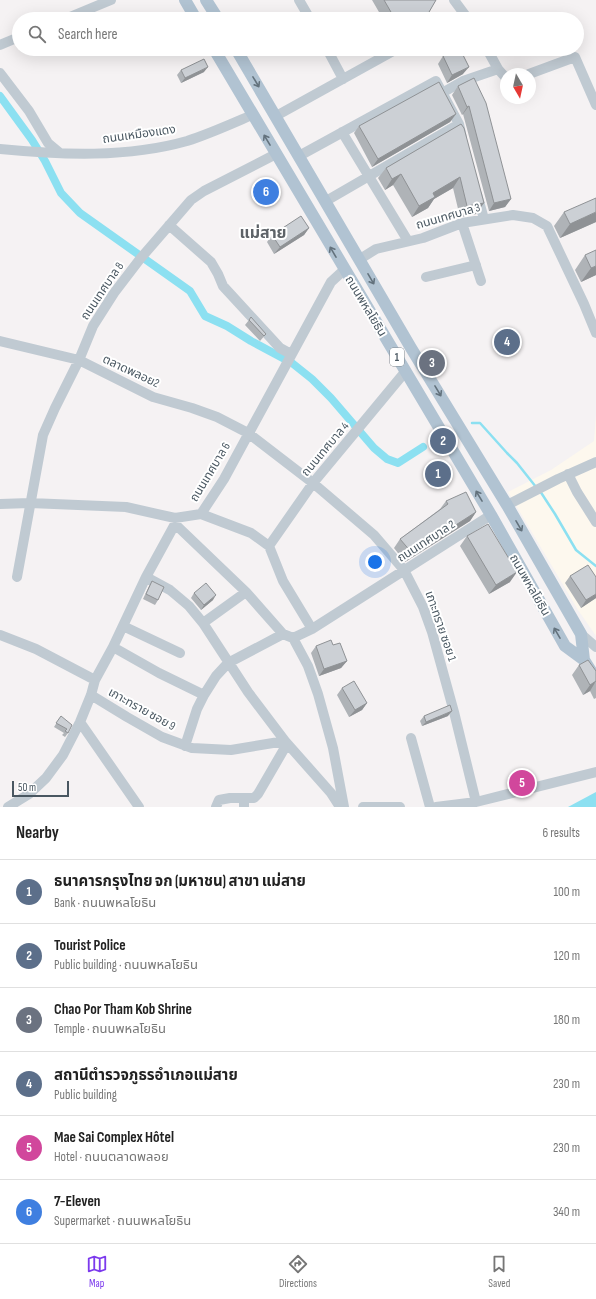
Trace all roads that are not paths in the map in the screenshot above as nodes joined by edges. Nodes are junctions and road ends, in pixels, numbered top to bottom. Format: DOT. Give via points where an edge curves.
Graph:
graph roads {
  1 [pos="110,0"];
  2 [pos="185,0"];
  3 [pos="207,0"];
  4 [pos="299,0"];
  5 [pos="454,0"];
  6 [pos="88,5"];
  7 [pos="76,12"];
  8 [pos="192,12"];
  9 [pos="214,12"];
  10 [pos="306,12"];
  11 [pos="463,12"];
  12 [pos="12,40"];
  13 [pos="0,44"];
  14 [pos="218,56"];
  15 [pos="240,56"];
  16 [pos="331,56"];
  17 [pos="384,56"];
  18 [pos="491,56"];
  19 [pos="498,69"];
  20 [pos="500,71"];
  21 [pos="536,71"];
  22 [pos="0,73"];
  23 [pos="343,79"];
  24 [pos="442,93"];
  25 [pos="596,104"];
  26 [pos="252,115"];
  27 [pos="276,116"];
  28 [pos="458,124"];
  29 [pos="342,132"];
  30 [pos="465,146"];
  31 [pos="0,149"];
  32 [pos="58,153"];
  33 [pos="276,154"];
  34 [pos="299,156"];
  35 [pos="370,176"];
  36 [pos="474,183"];
  37 [pos="326,201"];
  38 [pos="484,219"];
  39 [pos="462,223"];
  40 [pos="169,225"];
  41 [pos="408,241"];
  42 [pos="360,259"];
  43 [pos="476,265"];
  44 [pos="344,270"];
  45 [pos="426,277"];
  46 [pos="481,281"];
  47 [pos="596,333"];
  48 [pos="0,340"];
  49 [pos="412,348"];
  50 [pos="291,354"];
  51 [pos="396,356"];
  52 [pos="79,360"];
  53 [pos="406,372"];
  54 [pos="248,433"];
  55 [pos="596,462"];
  56 [pos="568,474"];
  57 [pos="313,483"];
  58 [pos="30,503"];
  59 [pos="0,504"];
  60 [pos="507,504"];
  61 [pos="201,514"];
  62 [pos="491,515"];
  63 [pos="175,521"];
  64 [pos="596,522"];
  65 [pos="269,546"];
  66 [pos="404,570"];
  67 [pos="17,577"];
  68 [pos="146,577"];
  69 [pos="246,592"];
  70 [pos="204,623"];
  71 [pos="123,626"];
  72 [pos="312,628"];
  73 [pos="283,634"];
  74 [pos="581,634"];
  75 [pos="0,635"];
  76 [pos="293,638"];
  77 [pos="113,647"];
  78 [pos="596,647"];
  79 [pos="180,652"];
  80 [pos="584,660"];
  81 [pos="228,663"];
  82 [pos="96,680"];
  83 [pos="596,680"];
  84 [pos="91,695"];
  85 [pos="204,695"];
  86 [pos="80,722"];
  87 [pos="411,738"];
  88 [pos="286,743"];
  89 [pos="185,746"];
  90 [pos="596,772"];
  91 [pos="342,792"];
  92 [pos="331,793"];
  93 [pos="476,802"];
  94 [pos="244,803"];
  95 [pos="8,807"];
  96 [pos="139,807"];
  97 [pos="216,807"];
  98 [pos="340,807"];
  99 [pos="344,807"];
  100 [pos="363,807"];
  101 [pos="400,807"];
  102 [pos="430,807"];
  103 [pos="436,807"];
  1 -- 6 [label="street"];
  2 -- 8 [label="main road"];
  3 -- 9 [label="main road"];
  4 -- 10 [label="street"];
  5 -- 11 [label="street"];
  6 -- 7 [label="street"];
  12 -- 13 [label="street"];
  14 -- 26 [label="main road, ถนนพหลโยธิน / 1"];
  15 -- 27 [label="main road, ถนนพหลโยธิน / 1, one-way"];
  16 -- 23 [label="street"];
  17 -- 23 [label="street"];
  18 -- 19 [label="street"];
  19 -- 20 [label="street"];
  19 -- 24 [label="street" via="464,81"];
  21 -- 25 [label="street" via="575,57"];
  22 -- 32 [label="street" via="29,111 48,143"];
  23 -- 27 [label="street"];
  24 -- 28 [label="street"];
  24 -- 29 [label="street" via="436,81"];
  26 -- 32 [label="street, ถนนเหมืองแดง" via="187,141 116,153"];
  33 -- 26 [label="main road, ถนนพหลโยธิน / 1, one-way"];
  27 -- 34 [label="main road, ถนนพหลโยธิน / 1"];
  28 -- 30 [label="street"];
  28 -- 35 [label="street"];
  29 -- 34 [label="street"];
  29 -- 35 [label="street"];
  31 -- 32 [label="street, ถนนเหมืองแดง"];
  33 -- 40 [label="street, ถนนเทศบาล 8" via="204,191 191,200"];
  44 -- 33 [label="main road, ถนนพหลโยธิน / 1, one-way"];
  34 -- 37 [label="main road, ถนนพหลโยธิน / 1"];
  35 -- 37 [label="street"];
  35 -- 41 [label="street"];
  36 -- 38 [label="street"];
  37 -- 42 [label="main road, ถนนพหลโยธิน / 1"];
  38 -- 39 [label="street, ถนนเทศบาล 3"];
  38 -- 47 [label="street, ถนนเทศบาล 3" via="522,215 534,218 547,226"];
  39 -- 41 [label="street, ถนนเทศบาล 3"];
  39 -- 43 [label="street"];
  40 -- 50 [label="street" via="211,262 223,286 280,348"];
  40 -- 52 [label="street, ถนนเทศบาล 8" via="114,293 93,326"];
  41 -- 42 [label="street, ถนนเทศบาล 3" via="376,249"];
  42 -- 49 [label="main road, ถนนพหลโยธิน / 1, one-way"];
  43 -- 45 [label="street"];
  43 -- 46 [label="street"];
  44 -- 50 [label="street, ถนนเทศบาล 6" via="331,282"];
  44 -- 51 [label="main road, ถนนพหลโยธิน / 1"];
  48 -- 52 [label="street, ตลาดพลอย2"];
  49 -- 51 [label="main road"];
  49 -- 60 [label="main road, ถนนพหลโยธิน / 1, one-way"];
  50 -- 54 [label="street, ถนนเทศบาล 6"];
  51 -- 53 [label="main road, ถนนพหลโยธิน / 1"];
  52 -- 54 [label="street, ตลาดพลอย2" via="153,397 216,417"];
  52 -- 58 [label="street, ถนนเทศบาล 8" via="43,435"];
  53 -- 57 [label="street, ถนนเทศบาล 4"];
  62 -- 53 [label="main road, ถนนพหลโยธิน / 1, one-way"];
  54 -- 57 [label="street, เกาะทราย ซอย 1"];
  54 -- 61 [label="street, ถนนเทศบาล 6" via="224,479"];
  55 -- 56 [label="street"];
  56 -- 60 [label="street"];
  56 -- 64 [label="street" via="576,492"];
  57 -- 65 [label="street, ถนนเทศบาล 4"];
  57 -- 66 [label="street, เกาะทราย ซอย 1" via="374,535"];
  58 -- 59 [label="street, ถนนเทศบาล 6"];
  58 -- 63 [label="street, ถนนเทศบาล 6" via="126,507"];
  58 -- 67 [label="street, ถนนเทศบาล 8"];
  60 -- 74 [label="main road, ถนนพหลโยธิน / 1, one-way"];
  61 -- 63 [label="street, ถนนเทศบาล 6"];
  61 -- 65 [label="street" via="251,533"];
  62 -- 66 [label="street, ถนนเทศบาล 2"];
  80 -- 62 [label="main road, ถนนพหลโยธิน / 1, one-way" via="565,646"];
  63 -- 68 [label="street"];
  63 -- 69 [label="street"];
  65 -- 72 [label="street" via="283,581"];
  66 -- 72 [label="street, ถนนเทศบาล 2"];
  66 -- 93 [label="street, เกาะทราย ซอย 1" via="423,607 432,632"];
  68 -- 70 [label="street" via="170,590"];
  68 -- 71 [label="street"];
  69 -- 70 [label="street"];
  69 -- 73 [label="street"];
  70 -- 81 [label="street"];
  71 -- 77 [label="street"];
  71 -- 79 [label="street"];
  72 -- 76 [label="street, ถนนเทศบาล 2"];
  73 -- 76 [label="street"];
  73 -- 81 [label="street"];
  74 -- 78 [label="street"];
  74 -- 80 [label="main road, ถนนพหลโยธิน / 1"];
  75 -- 82 [label="street" via="36,649"];
  76 -- 91 [label="street" via="308,666 318,694"];
  77 -- 82 [label="street"];
  77 -- 85 [label="street"];
  80 -- 83 [label="main road, ถนนพหลโยธิน / 1"];
  81 -- 85 [label="street"];
  81 -- 88 [label="street"];
  82 -- 84 [label="street"];
  84 -- 86 [label="street"];
  84 -- 89 [label="street, เกาะทราย ซอย 9" via="162,737"];
  85 -- 89 [label="street"];
  86 -- 95 [label="street" via="63,755 46,778 29,794"];
  86 -- 96 [label="street"];
  87 -- 102 [label="street"];
  88 -- 89 [label="street, เกาะทราย ซอย 9" via="231,750"];
  88 -- 92 [label="street"];
  88 -- 94 [label="street" via="258,794"];
  90 -- 93 [label="street"];
  91 -- 92 [label="street"];
  91 -- 99 [label="street"];
  92 -- 98 [label="street"];
  93 -- 103 [label="street"];
  94 -- 97 [label="street" via="230,798 219,800"];
  100 -- 101 [label="street"];
}
